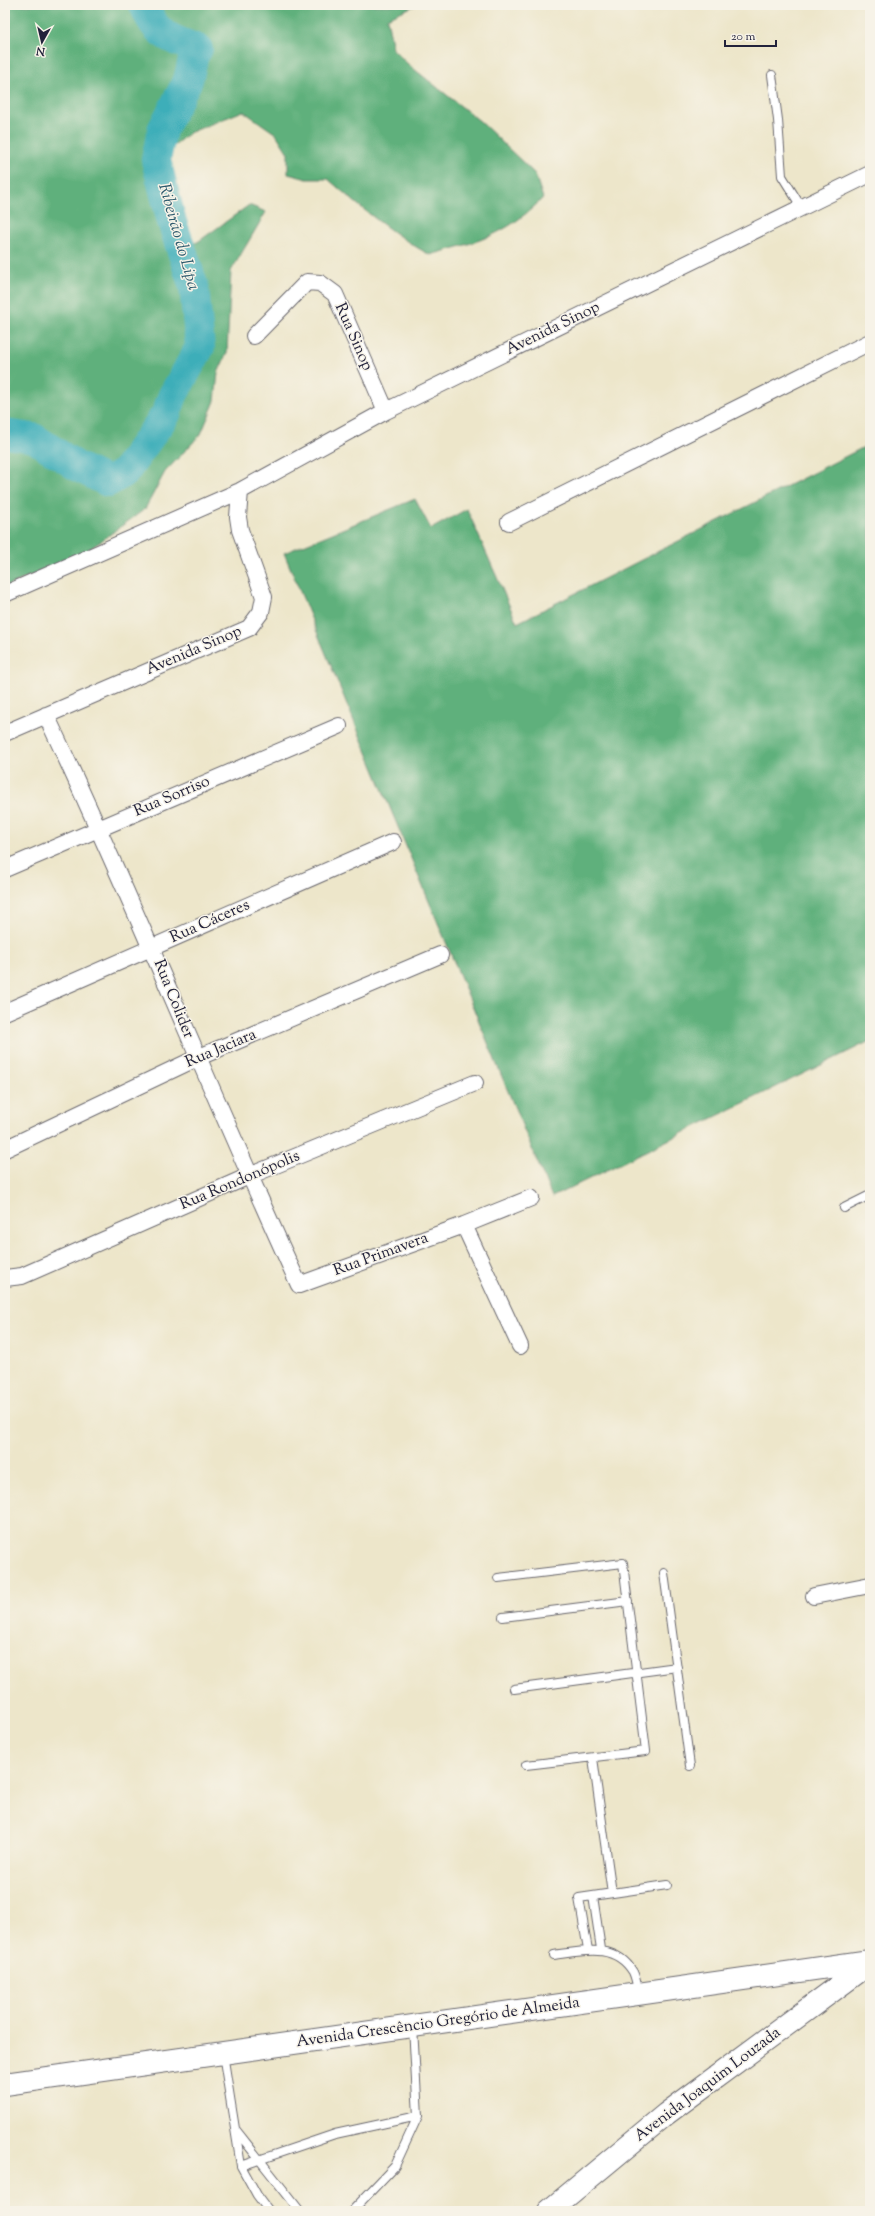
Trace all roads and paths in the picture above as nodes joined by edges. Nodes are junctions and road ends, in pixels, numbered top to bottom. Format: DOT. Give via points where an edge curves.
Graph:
graph roads {
  1 [pos="772,75"];
  2 [pos="870,174"];
  3 [pos="802,208"];
  4 [pos="254,336"];
  5 [pos="870,342"];
  6 [pos="386,411"];
  7 [pos="240,491"];
  8 [pos="509,522"];
  9 [pos="5,594"];
  10 [pos="46,715"];
  11 [pos="339,726"];
  12 [pos="5,733"];
  13 [pos="100,828"];
  14 [pos="392,842"];
  15 [pos="5,869"];
  16 [pos="151,947"];
  17 [pos="440,955"];
  18 [pos="5,1012"];
  19 [pos="197,1058"];
  20 [pos="475,1083"];
  21 [pos="5,1149"];
  22 [pos="249,1176"];
  23 [pos="870,1195"];
  24 [pos="531,1198"];
  25 [pos="844,1208"];
  26 [pos="464,1226"];
  27 [pos="5,1278"];
  28 [pos="299,1285"];
  29 [pos="520,1346"];
  30 [pos="664,1573"];
  31 [pos="498,1578"];
  32 [pos="870,1585"];
  33 [pos="814,1596"];
  34 [pos="628,1601"];
  35 [pos="502,1617"];
  36 [pos="677,1667"];
  37 [pos="636,1672"];
  38 [pos="514,1689"];
  39 [pos="593,1758"];
  40 [pos="526,1765"];
  41 [pos="690,1766"];
  42 [pos="668,1885"];
  43 [pos="612,1893"];
  44 [pos="593,1896"];
  45 [pos="588,1950"];
  46 [pos="601,1950"];
  47 [pos="554,1955"];
  48 [pos="870,1962"];
  49 [pos="639,1994"];
  50 [pos="413,2026"];
  51 [pos="223,2053"];
  52 [pos="5,2084"];
  53 [pos="418,2116"];
  54 [pos="236,2129"];
  55 [pos="260,2159"];
  56 [pos="241,2166"];
  57 [pos="269,2211"];
  58 [pos="300,2211"];
  59 [pos="352,2211"];
  60 [pos="549,2211"];
  1 -- 3 [label="lane" via="782,176"];
  2 -- 3 [label="street, Avenida Sinop"];
  3 -- 6 [label="street, Avenida Sinop"];
  4 -- 6 [label="street, Rua Sinop" via="307,282 320,283 335,294"];
  5 -- 8 [label="street"];
  6 -- 7 [label="street, Avenida Sinop"];
  7 -- 9 [label="street, Avenida Sinop"];
  7 -- 10 [label="street, Avenida Sinop" via="240,530 264,597 264,604 257,619 249,628"];
  10 -- 12 [label="street, Avenida Sinop"];
  10 -- 13 [label="street, Rua Colider"];
  11 -- 13 [label="street, Rua Sorriso"];
  13 -- 15 [label="street, Rua Sorriso"];
  13 -- 16 [label="street, Rua Colider"];
  14 -- 16 [label="street, Rua Cáceres"];
  16 -- 18 [label="street, Rua Cáceres"];
  16 -- 19 [label="street, Rua Colider"];
  17 -- 19 [label="street, Rua Jaciara"];
  19 -- 21 [label="street, Rua Jaciara"];
  19 -- 22 [label="street, Rua Colider"];
  20 -- 22 [label="street, Rua Rondonópolis"];
  22 -- 27 [label="street, Rua Rondonópolis" via="22,1276"];
  22 -- 28 [label="street, Rua Colider"];
  23 -- 25 [label="lane"];
  24 -- 26 [label="street, Rua Primavera"];
  26 -- 28 [label="street, Rua Primavera"];
  26 -- 29 [label="street"];
  30 -- 36 [label="lane"];
  31 -- 34 [label="lane" via="623,1563"];
  32 -- 33 [label="street"];
  34 -- 35 [label="lane"];
  34 -- 37 [label="lane"];
  36 -- 37 [label="lane"];
  36 -- 41 [label="lane"];
  37 -- 38 [label="lane"];
  37 -- 39 [label="lane" via="646,1751"];
  39 -- 40 [label="lane"];
  39 -- 43 [label="lane"];
  42 -- 43 [label="lane"];
  43 -- 44 [label="lane"];
  44 -- 45 [label="lane" via="579,1898"];
  44 -- 46 [label="lane"];
  45 -- 46 [label="lane"];
  45 -- 47 [label="lane"];
  46 -- 49 [label="lane" via="613,1953 633,1972"];
  48 -- 49 [label="street, Avenida Crescêncio Gregório de Almeida"];
  48 -- 60 [label="street, Avenida Joaquim Louzada" via="666,2114"];
  49 -- 50 [label="street, Avenida Crescêncio Gregório de Almeida"];
  50 -- 51 [label="street, Avenida Crescêncio Gregório de Almeida"];
  50 -- 53 [label="lane"];
  51 -- 52 [label="street, Avenida Crescêncio Gregório de Almeida"];
  51 -- 54 [label="lane"];
  53 -- 55 [label="lane" via="335,2134"];
  53 -- 59 [label="lane" via="395,2166"];
  54 -- 55 [label="lane"];
  54 -- 56 [label="lane"];
  55 -- 56 [label="lane"];
  55 -- 58 [label="lane"];
  56 -- 57 [label="lane"];
}
